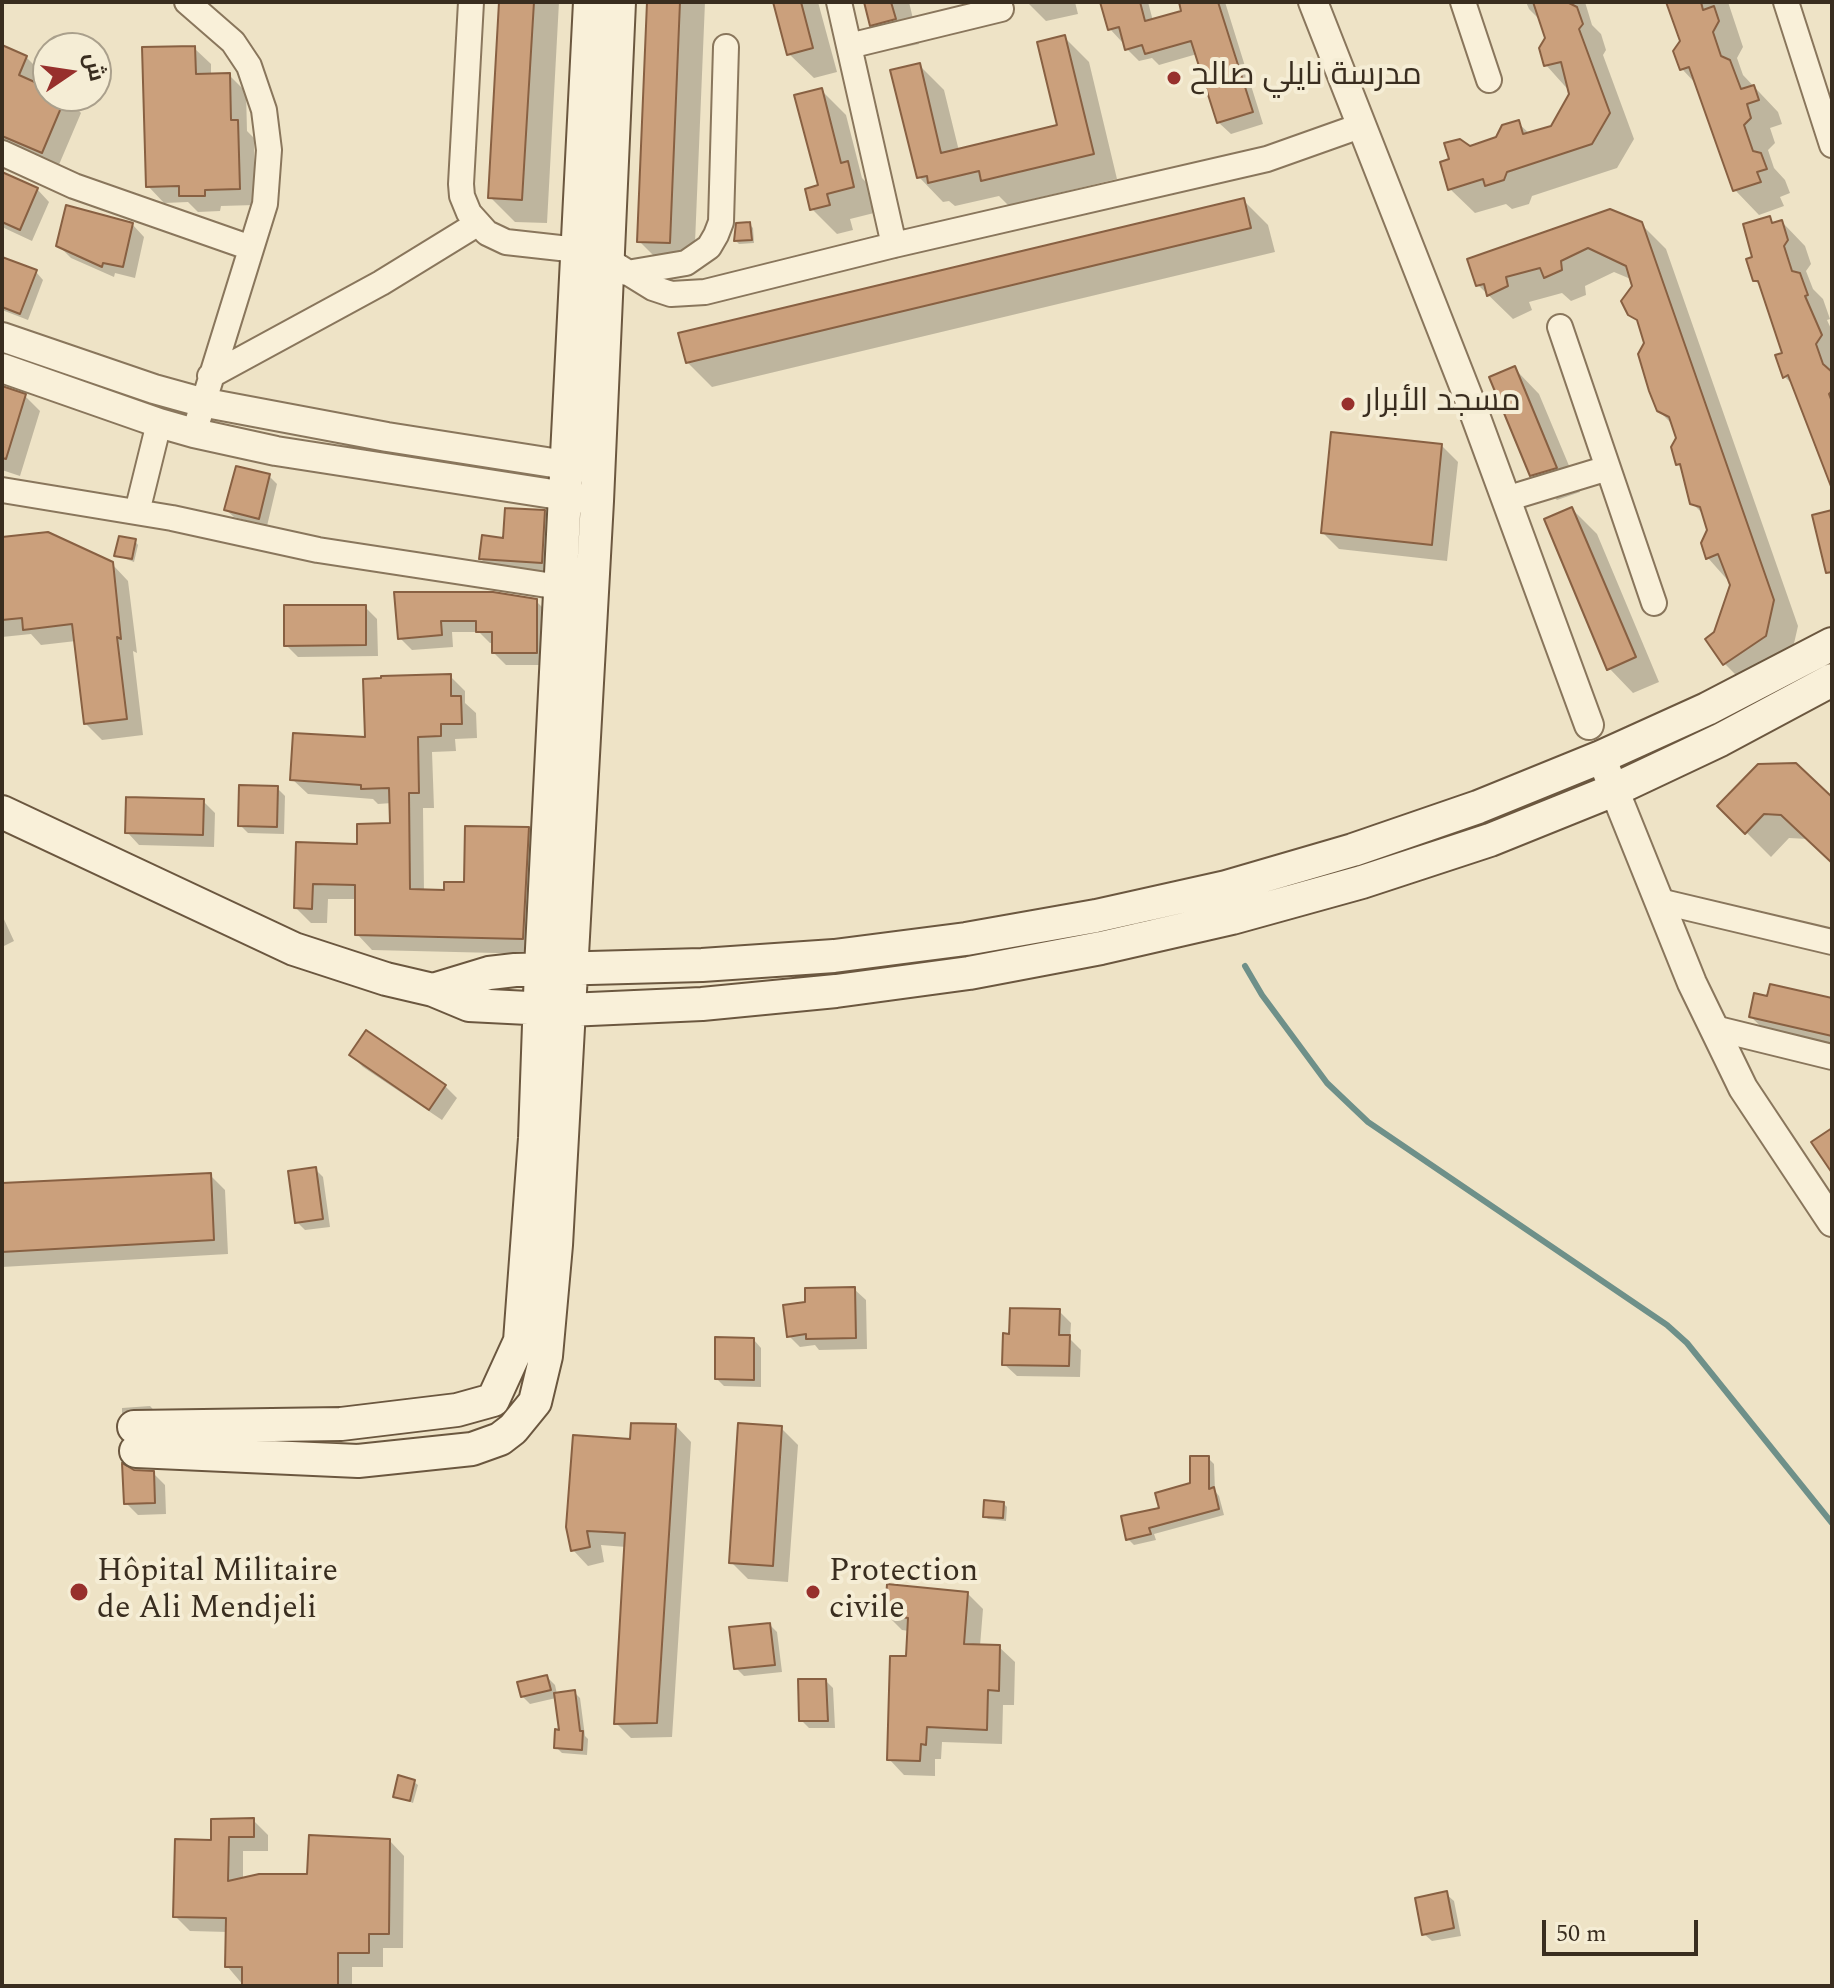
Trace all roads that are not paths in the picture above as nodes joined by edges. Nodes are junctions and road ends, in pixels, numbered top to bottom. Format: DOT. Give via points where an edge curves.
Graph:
graph roads {
  1 [pos="187,2"];
  2 [pos="471,2"];
  3 [pos="590,2"];
  4 [pos="619,2"];
  5 [pos="839,2"];
  6 [pos="1313,2"];
  7 [pos="1463,2"];
  8 [pos="1786,2"];
  9 [pos="1001,9"];
  10 [pos="849,46"];
  11 [pos="726,47"];
  12 [pos="1489,80"];
  13 [pos="1360,126"];
  14 [pos="1832,145"];
  15 [pos="2,153"];
  16 [pos="477,224"];
  17 [pos="894,245"];
  18 [pos="251,248"];
  19 [pos="604,261"];
  20 [pos="1560,327"];
  21 [pos="2,337"];
  22 [pos="2,368"];
  23 [pos="206,389"];
  24 [pos="159,423"];
  25 [pos="194,433"];
  26 [pos="1608,468"];
  27 [pos="582,483"];
  28 [pos="4,492"];
  29 [pos="1506,499"];
  30 [pos="137,512"];
  31 [pos="560,587"];
  32 [pos="1654,603"];
  33 [pos="1832,644"];
  34 [pos="1832,680"];
  35 [pos="1589,725"];
  36 [pos="1601,757"];
  37 [pos="1614,790"];
  38 [pos="2,812"];
  39 [pos="1659,901"];
  40 [pos="1832,942"];
  41 [pos="556,968"];
  42 [pos="433,990"];
  43 [pos="554,1009"];
  44 [pos="1714,1028"];
  45 [pos="1832,1057"];
  46 [pos="1832,1222"];
  47 [pos="135,1439"];
  1 -- 18 [label="street" via="233,42 249,66 264,110 269,150 265,204"];
  2 -- 16 [label="street" via="461,184"];
  3 -- 19 [label="main road"];
  4 -- 19 [label="main road"];
  5 -- 10 [label="street"];
  6 -- 13 [label="street"];
  7 -- 12 [label="street"];
  8 -- 14 [label="street"];
  9 -- 10 [label="street"];
  10 -- 17 [label="street"];
  11 -- 19 [label="street" via="721,222 716,235 686,263"];
  13 -- 17 [label="street" via="1267,159"];
  13 -- 29 [label="street"];
  15 -- 18 [label="street" via="74,186"];
  16 -- 19 [label="street" via="506,242"];
  16 -- 23 [label="street"];
  17 -- 19 [label="street" via="689,294 653,288"];
  18 -- 23 [label="street"];
  19 -- 27 [label="main road"];
  20 -- 26 [label="street"];
  21 -- 23 [label="street" via="140,385"];
  22 -- 24 [label="street"];
  23 -- 25 [label="street"];
  23 -- 27 [label="street"];
  24 -- 25 [label="street"];
  24 -- 30 [label="street"];
  25 -- 27 [label="street" via="276,451"];
  26 -- 29 [label="street"];
  26 -- 32 [label="street"];
  27 -- 31 [label="main road"];
  27 -- 41 [label="main road"];
  28 -- 30 [label="street"];
  29 -- 35 [label="street"];
  30 -- 31 [label="street" via="318,550"];
  31 -- 41 [label="main road"];
  33 -- 36 [label="main road"];
  34 -- 37 [label="main road"];
  35 -- 36 [label="street"];
  36 -- 37 [label="street"];
  36 -- 41 [label="main road" via="1353,850 1226,887 1096,916 834,956"];
  37 -- 39 [label="street"];
  37 -- 43 [label="main road" via="1490,840 1362,882 1101,948 836,991 702,1004"];
  38 -- 42 [label="main road" via="272,939 340,965"];
  39 -- 40 [label="street"];
  39 -- 44 [label="street"];
  41 -- 42 [label="main road" via="489,973"];
  41 -- 43 [label="main road"];
  42 -- 43 [label="main road" via="469,1005"];
  43 -- 47 [label="main road" via="535,1138 520,1341 493,1400 412,1417"];
  44 -- 45 [label="street"];
  44 -- 46 [label="street" via="1743,1088"];
}
